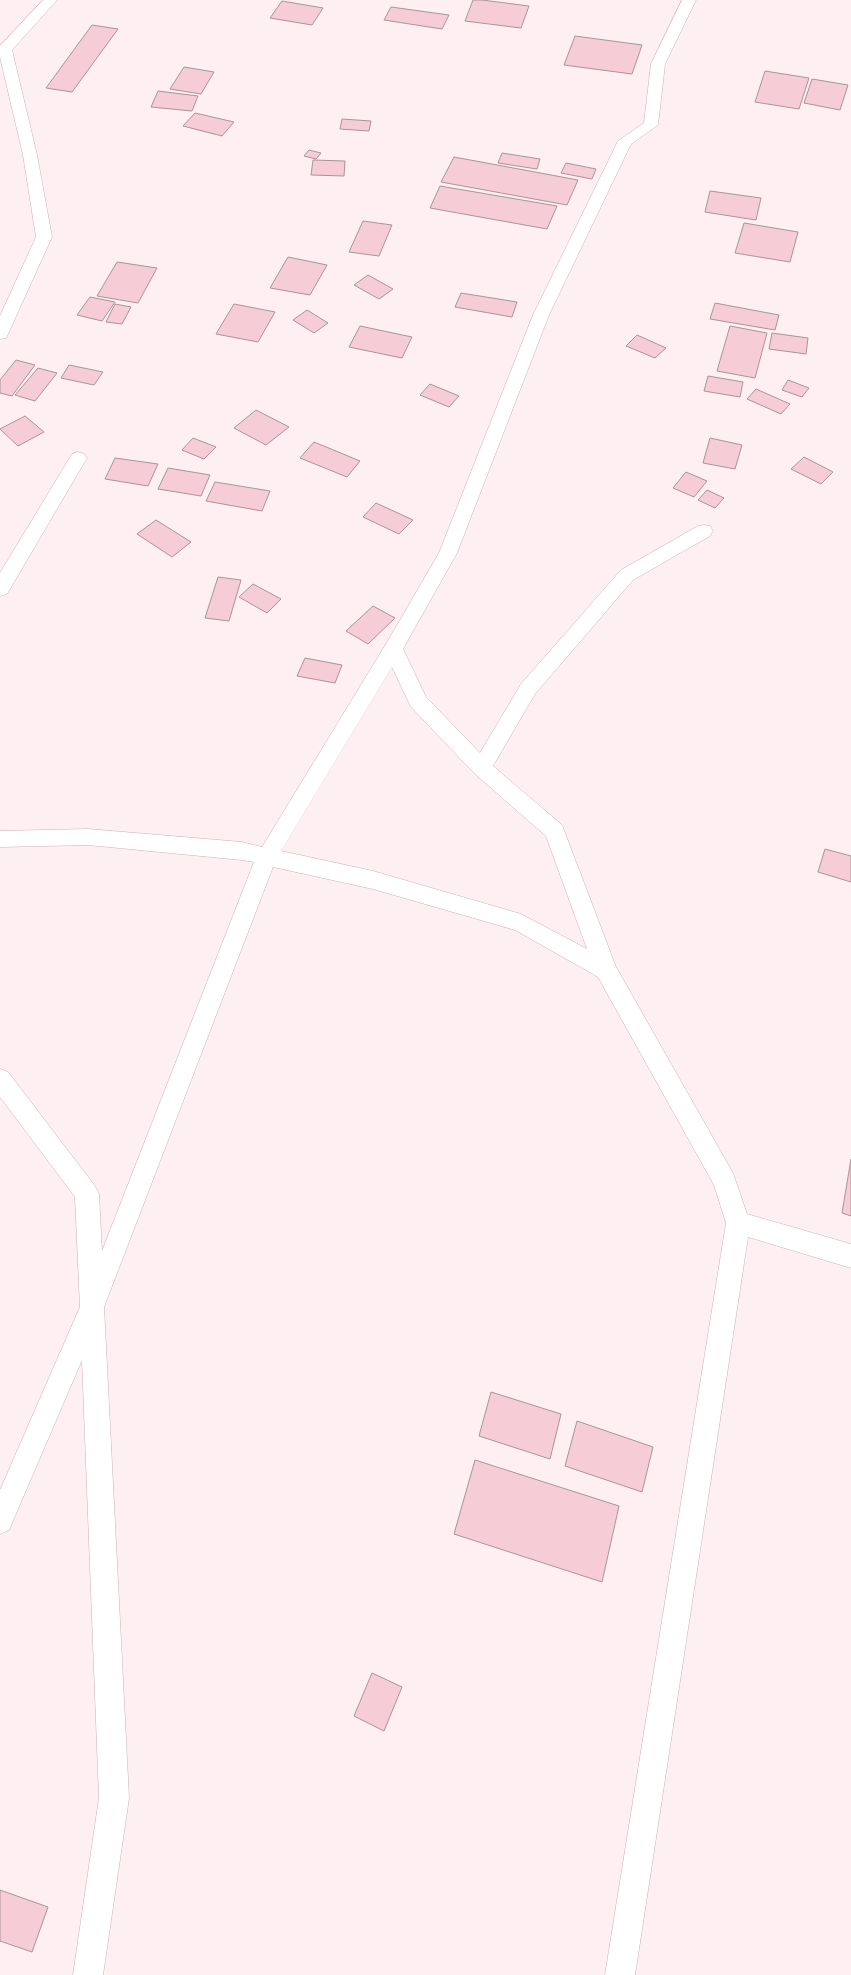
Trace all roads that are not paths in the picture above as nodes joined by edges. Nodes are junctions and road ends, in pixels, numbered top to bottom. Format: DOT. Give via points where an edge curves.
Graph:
graph roads {
  1 [pos="50,0"];
  2 [pos="689,0"];
  3 [pos="0,334"];
  4 [pos="78,458"];
  5 [pos="704,531"];
  6 [pos="0,590"];
  7 [pos="393,649"];
  8 [pos="482,768"];
  9 [pos="0,839"];
  10 [pos="266,856"];
  11 [pos="606,970"];
  12 [pos="0,1079"];
  13 [pos="738,1223"];
  14 [pos="851,1256"];
  15 [pos="92,1307"];
  16 [pos="0,1521"];
  17 [pos="88,1975"];
  18 [pos="620,1975"];
  1 -- 3 [label="street" via="5,49 30,155 44,237"];
  2 -- 7 [label="street" via="658,64 651,126 625,141 541,315 448,553"];
  4 -- 6 [label="street"];
  5 -- 8 [label="street" via="627,575 528,689"];
  7 -- 8 [label="street" via="418,702"];
  7 -- 10 [label="street"];
  8 -- 11 [label="street" via="555,831"];
  9 -- 10 [label="street" via="88,837 242,851"];
  10 -- 11 [label="street" via="373,880 521,923"];
  10 -- 15 [label="street"];
  11 -- 13 [label="street" via="725,1181"];
  12 -- 15 [label="street" via="87,1194"];
  13 -- 14 [label="street"];
  13 -- 18 [label="street"];
  15 -- 16 [label="street"];
  15 -- 17 [label="street" via="114,1798"];
}
